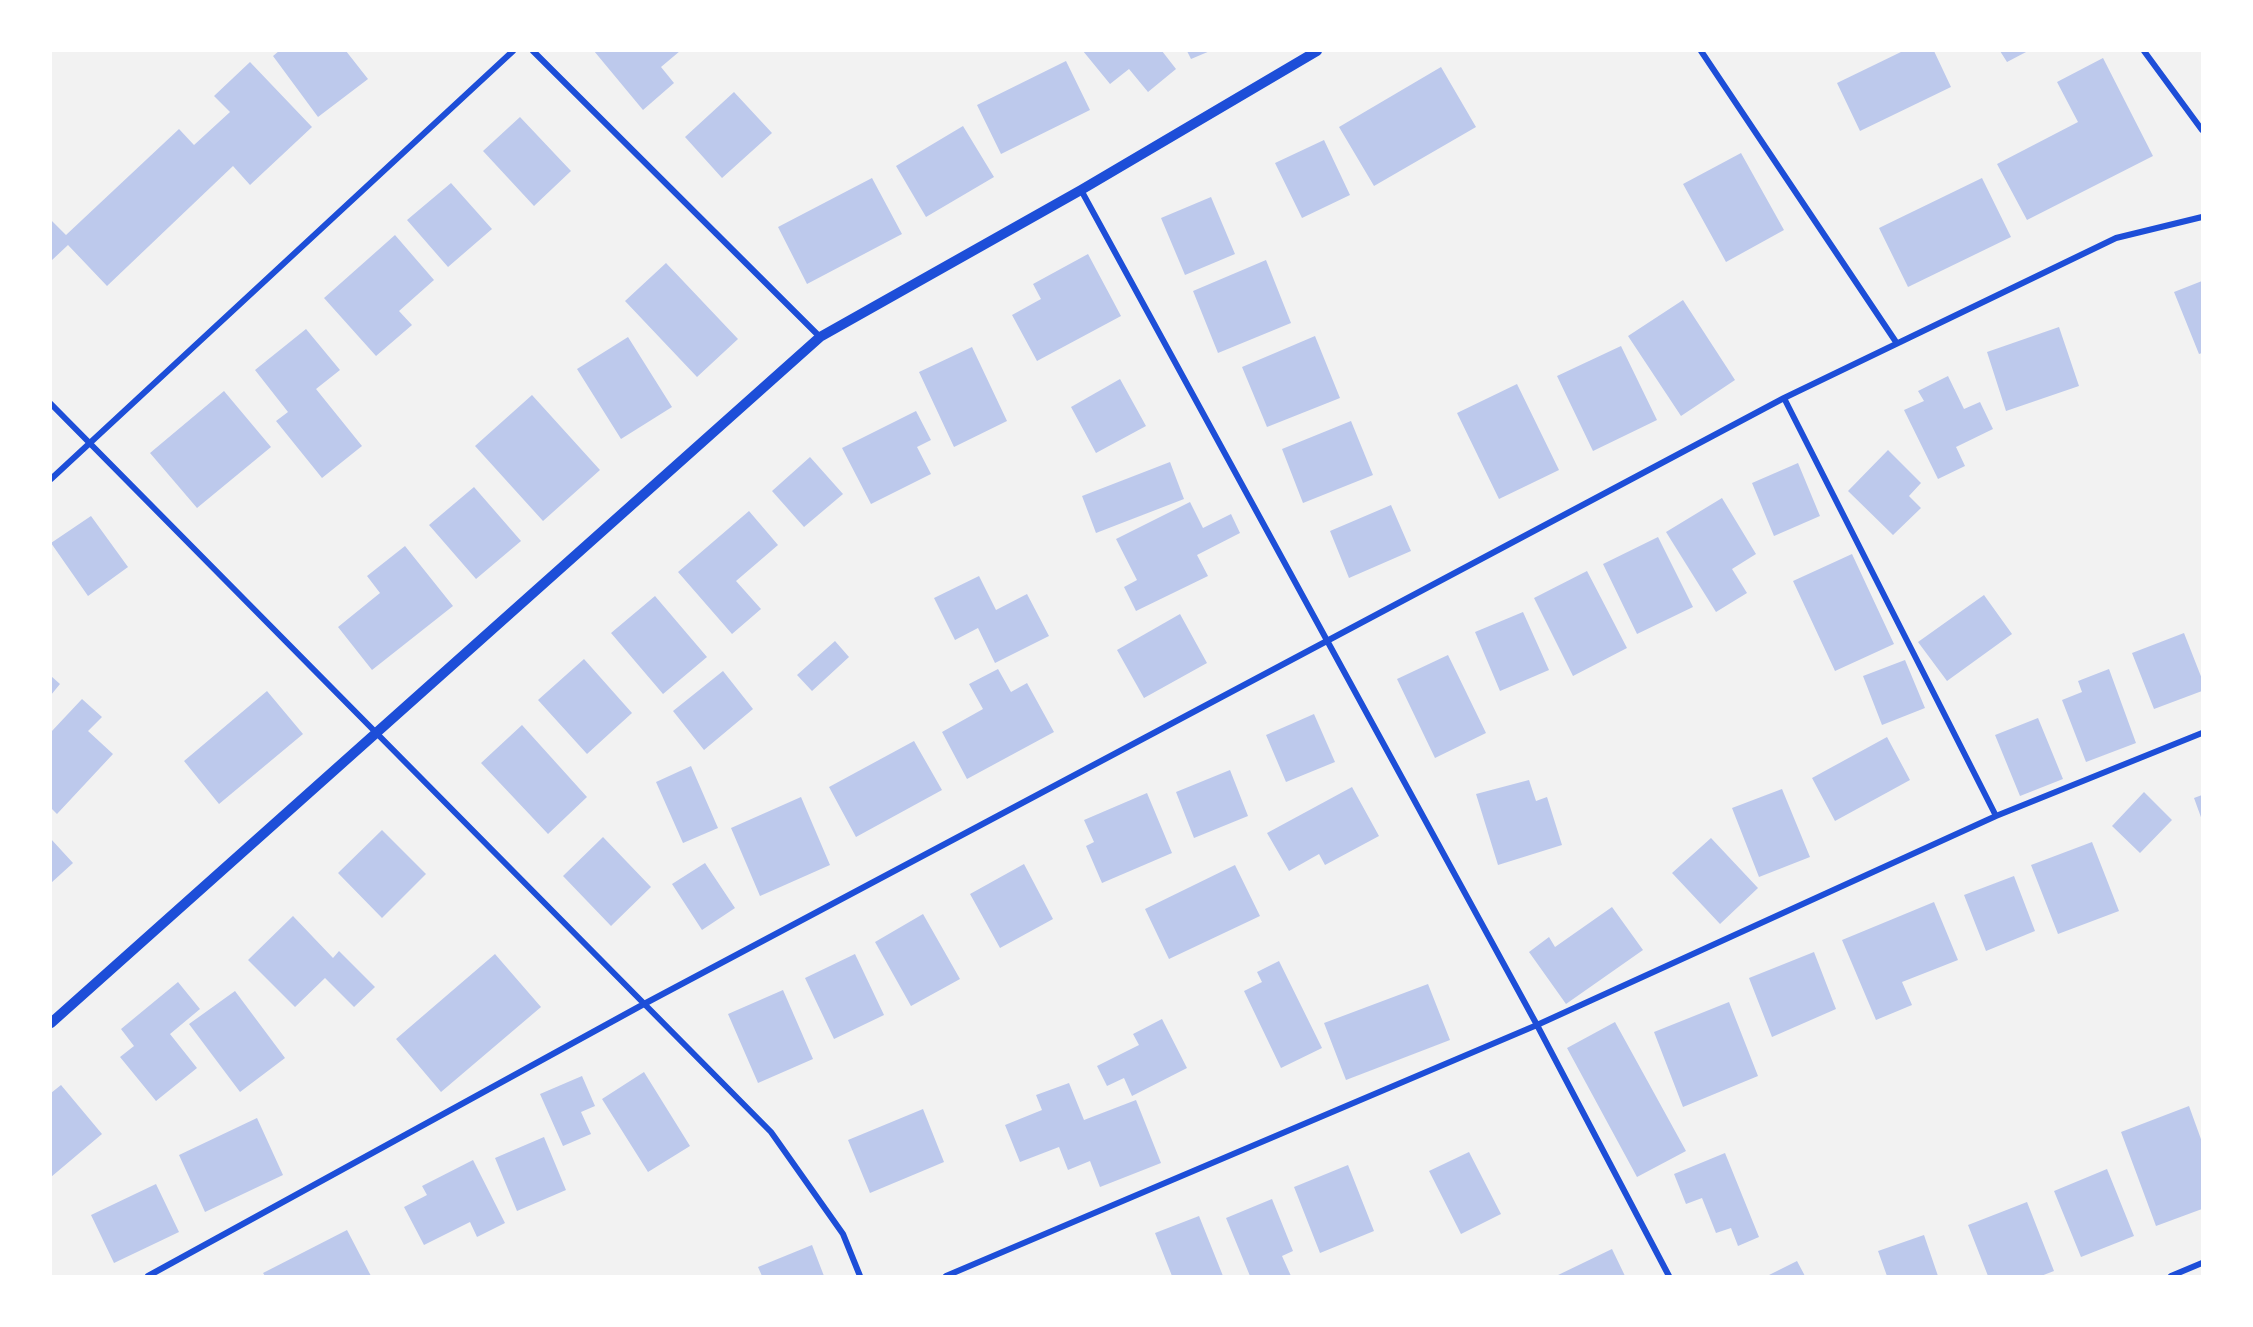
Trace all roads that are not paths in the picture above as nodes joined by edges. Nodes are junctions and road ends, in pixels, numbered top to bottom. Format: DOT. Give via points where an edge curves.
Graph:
graph roads {
  1 [pos="513,51"];
  2 [pos="533,51"];
  3 [pos="1317,51"];
  4 [pos="1701,51"];
  5 [pos="2144,51"];
  6 [pos="2202,130"];
  7 [pos="1081,190"];
  8 [pos="2202,217"];
  9 [pos="820,337"];
  10 [pos="1896,342"];
  11 [pos="1784,398"];
  12 [pos="51,404"];
  13 [pos="90,444"];
  14 [pos="51,479"];
  15 [pos="1325,640"];
  16 [pos="376,733"];
  17 [pos="2202,733"];
  18 [pos="1996,816"];
  19 [pos="644,1004"];
  20 [pos="51,1023"];
  21 [pos="1537,1025"];
  22 [pos="2202,1263"];
  23 [pos="148,1276"];
  24 [pos="860,1276"];
  25 [pos="946,1276"];
  26 [pos="1669,1276"];
  27 [pos="2170,1276"];
  1 -- 13 [label="street"];
  2 -- 9 [label="street"];
  3 -- 7 [label="street"];
  4 -- 10 [label="street"];
  5 -- 6 [label="street"];
  7 -- 9 [label="street"];
  7 -- 15 [label="street"];
  8 -- 10 [label="street" via="2116,238"];
  9 -- 16 [label="street"];
  10 -- 11 [label="street"];
  11 -- 15 [label="street"];
  11 -- 18 [label="street"];
  12 -- 13 [label="street"];
  13 -- 14 [label="street"];
  13 -- 16 [label="street"];
  15 -- 19 [label="street"];
  15 -- 21 [label="street"];
  16 -- 19 [label="street"];
  16 -- 20 [label="street"];
  17 -- 18 [label="street"];
  18 -- 21 [label="street"];
  19 -- 23 [label="street"];
  19 -- 24 [label="street" via="771,1132 843,1234"];
  21 -- 25 [label="street"];
  21 -- 26 [label="street"];
  22 -- 27 [label="street"];
}
